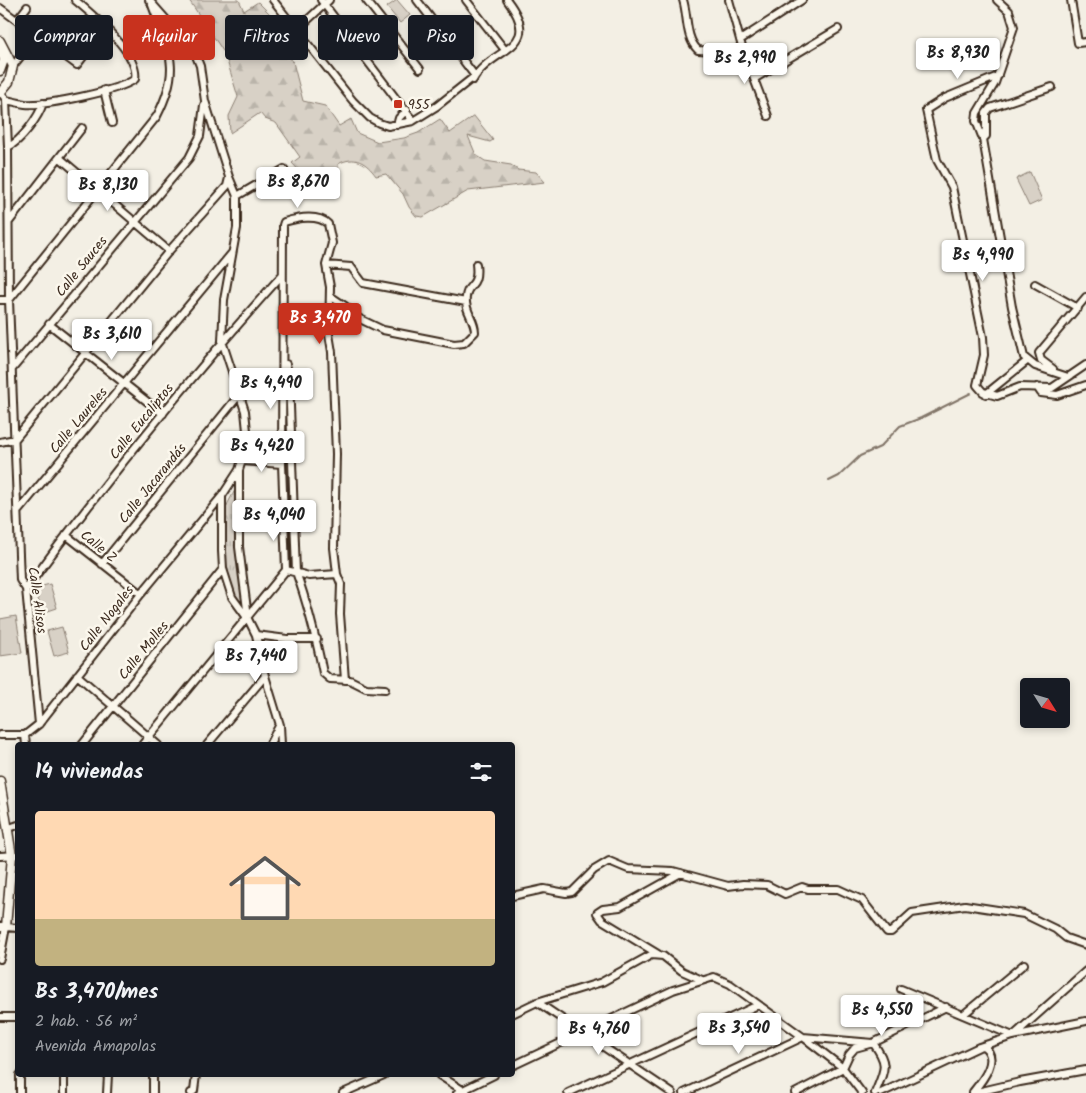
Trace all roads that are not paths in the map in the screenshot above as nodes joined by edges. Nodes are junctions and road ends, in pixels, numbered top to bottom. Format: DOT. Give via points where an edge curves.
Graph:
graph roads {
  1 [pos="75,0"];
  2 [pos="150,0"];
  3 [pos="273,0"];
  4 [pos="366,0"];
  5 [pos="417,0"];
  6 [pos="466,0"];
  7 [pos="507,0"];
  8 [pos="683,0"];
  9 [pos="729,0"];
  10 [pos="802,0"];
  11 [pos="997,0"];
  12 [pos="1071,0"];
  13 [pos="325,1"];
  14 [pos="793,3"];
  15 [pos="27,7"];
  16 [pos="0,8"];
  17 [pos="21,15"];
  18 [pos="286,15"];
  19 [pos="15,19"];
  20 [pos="308,19"];
  21 [pos="838,29"];
  22 [pos="740,40"];
  23 [pos="0,41"];
  24 [pos="308,42"];
  25 [pos="1086,42"];
  26 [pos="0,45"];
  27 [pos="742,47"];
  28 [pos="505,50"];
  29 [pos="18,60"];
  30 [pos="71,60"];
  31 [pos="81,60"];
  32 [pos="13,66"];
  33 [pos="1,68"];
  34 [pos="420,69"];
  35 [pos="475,76"];
  36 [pos="998,76"];
  37 [pos="754,79"];
  38 [pos="1052,87"];
  39 [pos="104,90"];
  40 [pos="0,92"];
  41 [pos="6,100"];
  42 [pos="205,101"];
  43 [pos="43,103"];
  44 [pos="407,110"];
  45 [pos="768,116"];
  46 [pos="414,121"];
  47 [pos="112,123"];
  48 [pos="397,125"];
  49 [pos="82,128"];
  50 [pos="983,138"];
  51 [pos="8,147"];
  52 [pos="60,158"];
  53 [pos="284,169"];
  54 [pos="229,177"];
  55 [pos="97,189"];
  56 [pos="237,196"];
  57 [pos="134,220"];
  58 [pos="9,222"];
  59 [pos="169,251"];
  60 [pos="232,253"];
  61 [pos="476,264"];
  62 [pos="326,265"];
  63 [pos="282,275"];
  64 [pos="1035,284"];
  65 [pos="330,296"];
  66 [pos="1086,297"];
  67 [pos="0,300"];
  68 [pos="9,300"];
  69 [pos="466,302"];
  70 [pos="1078,308"];
  71 [pos="49,324"];
  72 [pos="222,341"];
  73 [pos="86,353"];
  74 [pos="284,358"];
  75 [pos="1027,360"];
  76 [pos="1086,365"];
  77 [pos="13,368"];
  78 [pos="1054,372"];
  79 [pos="1068,377"];
  80 [pos="124,384"];
  81 [pos="1086,385"];
  82 [pos="1037,387"];
  83 [pos="986,394"];
  84 [pos="240,395"];
  85 [pos="163,414"];
  86 [pos="15,439"];
  87 [pos="0,442"];
  88 [pos="243,461"];
  89 [pos="282,464"];
  90 [pos="239,470"];
  91 [pos="222,496"];
  92 [pos="19,510"];
  93 [pos="66,535"];
  94 [pos="102,564"];
  95 [pos="224,570"];
  96 [pos="286,570"];
  97 [pos="296,572"];
  98 [pos="337,574"];
  99 [pos="26,589"];
  100 [pos="140,594"];
  101 [pos="248,619"];
  102 [pos="256,635"];
  103 [pos="317,639"];
  104 [pos="77,676"];
  105 [pos="265,676"];
  106 [pos="345,680"];
  107 [pos="385,690"];
  108 [pos="114,708"];
  109 [pos="39,724"];
  110 [pos="280,725"];
  111 [pos="0,735"];
  112 [pos="25,735"];
  113 [pos="148,737"];
  114 [pos="26,742"];
  115 [pos="85,742"];
  116 [pos="144,742"];
  117 [pos="154,742"];
  118 [pos="210,742"];
  119 [pos="272,742"];
  120 [pos="281,742"];
  121 [pos="0,781"];
  122 [pos="1,794"];
  123 [pos="15,826"];
  124 [pos="9,828"];
  125 [pos="0,856"];
  126 [pos="15,856"];
  127 [pos="681,873"];
  128 [pos="515,895"];
  129 [pos="3,927"];
  130 [pos="1086,945"];
  131 [pos="658,954"];
  132 [pos="0,959"];
  133 [pos="1024,964"];
  134 [pos="1086,971"];
  135 [pos="702,980"];
  136 [pos="901,988"];
  137 [pos="537,1002"];
  138 [pos="758,1004"];
  139 [pos="946,1007"];
  140 [pos="515,1013"];
  141 [pos="964,1014"];
  142 [pos="0,1018"];
  143 [pos="15,1018"];
  144 [pos="1086,1021"];
  145 [pos="582,1032"];
  146 [pos="1013,1036"];
  147 [pos="803,1037"];
  148 [pos="873,1043"];
  149 [pos="983,1046"];
  150 [pos="630,1063"];
  151 [pos="515,1065"];
  152 [pos="843,1068"];
  153 [pos="1086,1070"];
  154 [pos="20,1077"];
  155 [pos="64,1077"];
  156 [pos="108,1077"];
  157 [pos="153,1077"];
  158 [pos="196,1077"];
  159 [pos="379,1077"];
  160 [pos="442,1077"];
  161 [pos="490,1077"];
  162 [pos="462,1092"];
  163 [pos="20,1093"];
  164 [pos="64,1093"];
  165 [pos="108,1093"];
  166 [pos="153,1093"];
  167 [pos="191,1093"];
  168 [pos="343,1093"];
  169 [pos="568,1093"];
  170 [pos="672,1093"];
  171 [pos="684,1093"];
  172 [pos="795,1093"];
  173 [pos="862,1093"];
  174 [pos="875,1093"];
  175 [pos="881,1093"];
  1 -- 39 [label="street" via="117,39 135,74 132,81"];
  2 -- 42 [label="street" via="194,51 200,66"];
  2 -- 55 [label="street" via="172,61 170,85 157,116"];
  3 -- 18 [label="street"];
  4 -- 34 [label="street"];
  5 -- 35 [label="street"];
  6 -- 28 [label="street"];
  7 -- 28 [label="street" via="517,13 521,27 518,39"];
  8 -- 27 [label="street" via="696,48 730,52"];
  9 -- 22 [label="street"];
  10 -- 14 [label="street"];
  11 -- 36 [label="street" via="1009,11 1014,28"];
  12 -- 25 [label="street" via="1078,43"];
  13 -- 20 [label="street"];
  13 -- 44 [label="street"];
  14 -- 22 [label="street"];
  15 -- 17 [label="street"];
  16 -- 19 [label="street"];
  21 -- 37 [label="street"];
  22 -- 27 [label="street"];
  23 -- 32 [label="main road"];
  24 -- 48 [label="street" via="361,110 379,123"];
  26 -- 33 [label="main road" via="4,56"];
  27 -- 37 [label="street"];
  28 -- 35 [label="street"];
  29 -- 32 [label="street"];
  30 -- 31 [label="street" via="77,65"];
  32 -- 40 [label="main road" via="8,82"];
  35 -- 46 [label="street"];
  36 -- 50 [label="street" via="977,113 976,121"];
  36 -- 83 [label="street" via="945,98 926,110 937,160 952,186 958,213 983,337 984,355 977,385"];
  37 -- 45 [label="street"];
  38 -- 50 [label="street" via="990,108 986,113 986,134"];
  39 -- 43 [label="street"];
  39 -- 47 [label="street"];
  40 -- 41 [label="street, Calle Alisos"];
  41 -- 43 [label="street"];
  41 -- 51 [label="street, Calle Alisos"];
  42 -- 54 [label="street"];
  42 -- 57 [label="street, Calle Sauces" via="200,136 189,158"];
  43 -- 51 [label="street" via="21,136"];
  44 -- 46 [label="street"];
  44 -- 48 [label="street"];
  46 -- 48 [label="street"];
  49 -- 52 [label="street"];
  50 -- 75 [label="street" via="1012,307"];
  51 -- 58 [label="street, Calle Alisos"];
  52 -- 55 [label="street"];
  52 -- 58 [label="street"];
  53 -- 56 [label="street"];
  54 -- 56 [label="street"];
  54 -- 59 [label="street" via="227,186"];
  55 -- 57 [label="street"];
  55 -- 68 [label="street"];
  56 -- 60 [label="street" via="237,228"];
  57 -- 59 [label="street"];
  57 -- 71 [label="street, Calle Sauces"];
  58 -- 68 [label="street, Calle Alisos"];
  59 -- 73 [label="street"];
  60 -- 72 [label="street" via="224,300"];
  60 -- 80 [label="street, Calle Laureles"];
  61 -- 69 [label="street" via="477,278 467,293"];
  62 -- 63 [label="street" via="332,242 328,224 316,218 284,222"];
  62 -- 65 [label="street"];
  62 -- 69 [label="street" via="351,267 363,283"];
  63 -- 72 [label="street, Calle Eucaliptos"];
  63 -- 74 [label="street"];
  64 -- 70 [label="street"];
  65 -- 69 [label="street" via="373,327 454,344 464,342 475,332"];
  65 -- 98 [label="street"];
  66 -- 70 [label="street"];
  67 -- 68 [label="street"];
  68 -- 77 [label="street, Calle Alisos"];
  70 -- 78 [label="street" via="1039,353 1041,360"];
  71 -- 73 [label="street"];
  71 -- 77 [label="street, Calle Sauces"];
  72 -- 84 [label="street"];
  72 -- 85 [label="street, Calle Eucaliptos"];
  73 -- 80 [label="street"];
  73 -- 86 [label="street"];
  74 -- 89 [label="street"];
  74 -- 97 [label="street" via="289,378"];
  75 -- 78 [label="street"];
  75 -- 83 [label="street"];
  76 -- 79 [label="street"];
  77 -- 86 [label="street, Calle Alisos"];
  78 -- 79 [label="street"];
  79 -- 82 [label="street" via="1052,388"];
  80 -- 85 [label="street"];
  80 -- 92 [label="street, Calle Laureles"];
  81 -- 82 [label="street" via="1053,395 1041,392"];
  82 -- 83 [label="street" via="1020,387 997,396"];
  84 -- 88 [label="street" via="248,441"];
  84 -- 94 [label="street, Calle Jacarandás"];
  85 -- 93 [label="street, Calle Eucaliptos"];
  86 -- 87 [label="street"];
  86 -- 92 [label="street, Calle Alisos"];
  88 -- 89 [label="street"];
  88 -- 90 [label="street"];
  89 -- 96 [label="street"];
  90 -- 91 [label="street, Calle Nogales"];
  90 -- 101 [label="street" via="239,547"];
  91 -- 95 [label="street" via="220,531"];
  91 -- 100 [label="street, Calle Nogales"];
  92 -- 99 [label="street, Calle Alisos" via="20,580"];
  93 -- 94 [label="street, Calle Z"];
  93 -- 99 [label="street, Calle Eucaliptos"];
  94 -- 100 [label="street, Calle Z"];
  95 -- 101 [label="street" via="232,597"];
  95 -- 108 [label="street, Calle Molles"];
  96 -- 97 [label="street"];
  96 -- 101 [label="street"];
  97 -- 98 [label="street" via="309,576"];
  97 -- 103 [label="street"];
  98 -- 106 [label="street" via="341,584"];
  99 -- 109 [label="street, Calle Alisos"];
  100 -- 104 [label="street, Calle Nogales"];
  101 -- 102 [label="street"];
  101 -- 113 [label="street"];
  102 -- 103 [label="street"];
  102 -- 105 [label="street"];
  103 -- 106 [label="street" via="324,676"];
  104 -- 108 [label="street"];
  104 -- 109 [label="street, Calle Nogales"];
  105 -- 110 [label="street"];
  105 -- 118 [label="street"];
  106 -- 107 [label="street" via="370,689"];
  108 -- 113 [label="street"];
  108 -- 115 [label="street, Calle Molles"];
  109 -- 112 [label="street, Calle Nogales"];
  110 -- 119 [label="street"];
  110 -- 120 [label="street"];
  111 -- 112 [label="street"];
  112 -- 114 [label="street"];
  113 -- 116 [label="street"];
  113 -- 117 [label="street"];
  121 -- 122 [label="main road"];
  122 -- 124 [label="main road"];
  123 -- 124 [label="street"];
  124 -- 126 [label="main road"];
  125 -- 126 [label="street"];
  126 -- 129 [label="main road"];
  127 -- 128 [label="street" via="660,868 628,869 609,861 594,870 572,892 544,889"];
  127 -- 130 [label="street" via="728,886 767,886 785,894 796,888 838,889 862,900 886,932 891,932 912,913 964,905 1024,914 1055,928 1066,938"];
  127 -- 131 [label="street" via="620,907 597,913 602,920"];
  129 -- 132 [label="street"];
  131 -- 135 [label="street"];
  131 -- 137 [label="street" via="602,982"];
  133 -- 141 [label="street"];
  134 -- 146 [label="street"];
  135 -- 138 [label="street" via="718,978"];
  135 -- 145 [label="street"];
  136 -- 139 [label="street"];
  137 -- 140 [label="street"];
  137 -- 145 [label="street"];
  138 -- 147 [label="street"];
  138 -- 150 [label="street"];
  139 -- 141 [label="street"];
  139 -- 148 [label="street"];
  141 -- 146 [label="street"];
  142 -- 143 [label="street"];
  144 -- 146 [label="street"];
  145 -- 150 [label="street"];
  145 -- 151 [label="street"];
  146 -- 149 [label="street"];
  147 -- 148 [label="street"];
  147 -- 152 [label="street"];
  147 -- 171 [label="street"];
  148 -- 152 [label="street" via="855,1048"];
  148 -- 174 [label="street" via="885,1065"];
  149 -- 153 [label="street" via="990,1054 990,1065 973,1093"];
  149 -- 175 [label="street"];
  150 -- 169 [label="street"];
  150 -- 170 [label="street"];
  152 -- 172 [label="street"];
  152 -- 173 [label="street"];
  154 -- 163 [label="street"];
  155 -- 164 [label="street"];
  156 -- 165 [label="street"];
  157 -- 166 [label="street"];
  158 -- 167 [label="street"];
  159 -- 168 [label="street"];
  160 -- 162 [label="street"];
  161 -- 162 [label="street"];
}
